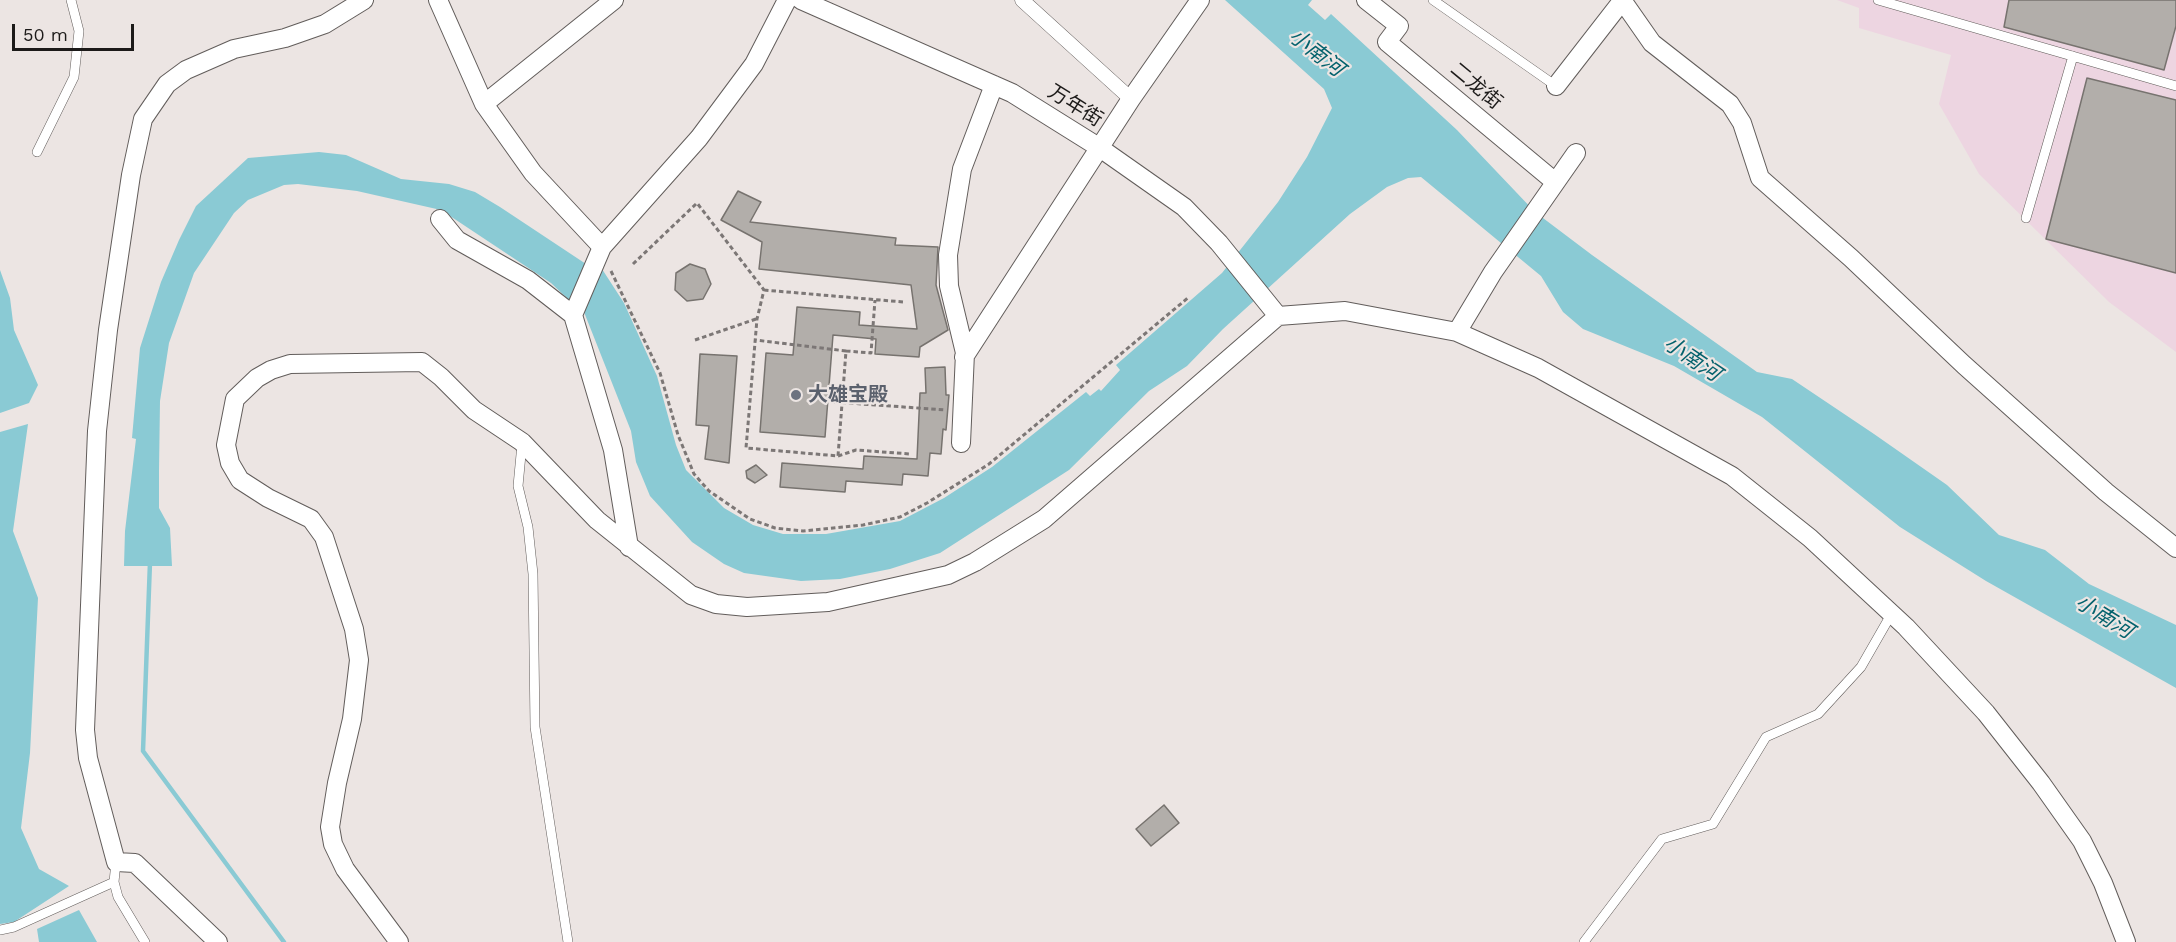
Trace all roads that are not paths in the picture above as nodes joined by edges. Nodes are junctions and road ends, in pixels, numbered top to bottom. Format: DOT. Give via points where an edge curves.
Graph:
graph roads {
  1 [pos="73,0"];
  2 [pos="364,0"];
  3 [pos="438,0"];
  4 [pos="614,0"];
  5 [pos="787,0"];
  6 [pos="801,0"];
  7 [pos="1022,0"];
  8 [pos="1366,0"];
  9 [pos="1433,0"];
  10 [pos="1622,0"];
  11 [pos="1878,0"];
  12 [pos="1195,2"];
  13 [pos="2073,56"];
  14 [pos="994,85"];
  15 [pos="1556,86"];
  16 [pos="2176,86"];
  17 [pos="1131,99"];
  18 [pos="484,104"];
  19 [pos="1100,148"];
  20 [pos="37,152"];
  21 [pos="1576,153"];
  22 [pos="1554,181"];
  23 [pos="2026,218"];
  24 [pos="440,219"];
  25 [pos="602,255"];
  26 [pos="573,315"];
  27 [pos="1278,316"];
  28 [pos="1457,332"];
  29 [pos="964,357"];
  30 [pos="522,442"];
  31 [pos="961,443"];
  32 [pos="629,546"];
  33 [pos="2176,548"];
  34 [pos="1892,613"];
  35 [pos="116,862"];
  36 [pos="114,882"];
  37 [pos="0,930"];
  38 [pos="145,942"];
  39 [pos="218,942"];
  40 [pos="399,942"];
  41 [pos="568,942"];
  42 [pos="1584,942"];
  43 [pos="2126,942"];
  1 -- 20 [label="lane" via="79,31 74,77"];
  2 -- 35 [label="street" via="324,24 285,38 234,49 186,69 167,84 143,119 108,330 97,431 85,730 88,758"];
  3 -- 18 [label="street"];
  4 -- 18 [label="street"];
  5 -- 25 [label="street" via="754,64 699,138"];
  6 -- 14 [label="street, 万年街"];
  7 -- 17 [label="street"];
  8 -- 22 [label="street, 二龙街" via="1399,26 1387,42"];
  9 -- 15 [label="lane"];
  10 -- 15 [label="street"];
  10 -- 33 [label="street" via="1652,44 1730,104 1742,123 1760,178 2106,492"];
  11 -- 13 [label="lane"];
  12 -- 17 [label="street"];
  13 -- 16 [label="lane"];
  13 -- 23 [label="lane"];
  14 -- 19 [label="street, 万年街"];
  14 -- 29 [label="street" via="964,161 948,255 949,286"];
  17 -- 19 [label="street"];
  18 -- 25 [label="street" via="533,172"];
  19 -- 27 [label="street, 万年街" via="1184,207"];
  19 -- 29 [label="street"];
  21 -- 22 [label="street"];
  22 -- 28 [label="street"];
  24 -- 26 [label="street" via="457,240 528,280"];
  25 -- 26 [label="street"];
  26 -- 32 [label="street" via="612,450"];
  27 -- 28 [label="street" via="1346,311"];
  27 -- 32 [label="street" via="1044,519 948,575 848,599 747,607 716,604 691,595"];
  28 -- 34 [label="street" via="1538,368 1732,476 1810,538"];
  29 -- 31 [label="street"];
  30 -- 32 [label="street" via="597,520"];
  30 -- 40 [label="street" via="474,410 422,362 290,364 257,378 235,399 226,445 230,463 240,480 318,525 354,629 359,660 357,680 330,827 345,869"];
  30 -- 41 [label="lane" via="518,486 533,574 535,727"];
  34 -- 42 [label="lane" via="1861,667 1818,714 1766,737 1713,824 1662,839"];
  34 -- 43 [label="street" via="1986,713 2041,783 2082,841"];
  35 -- 36 [label="lane"];
  35 -- 39 [label="street" via="135,863"];
  36 -- 37 [label="lane"];
  36 -- 38 [label="lane" via="118,897"];
}
